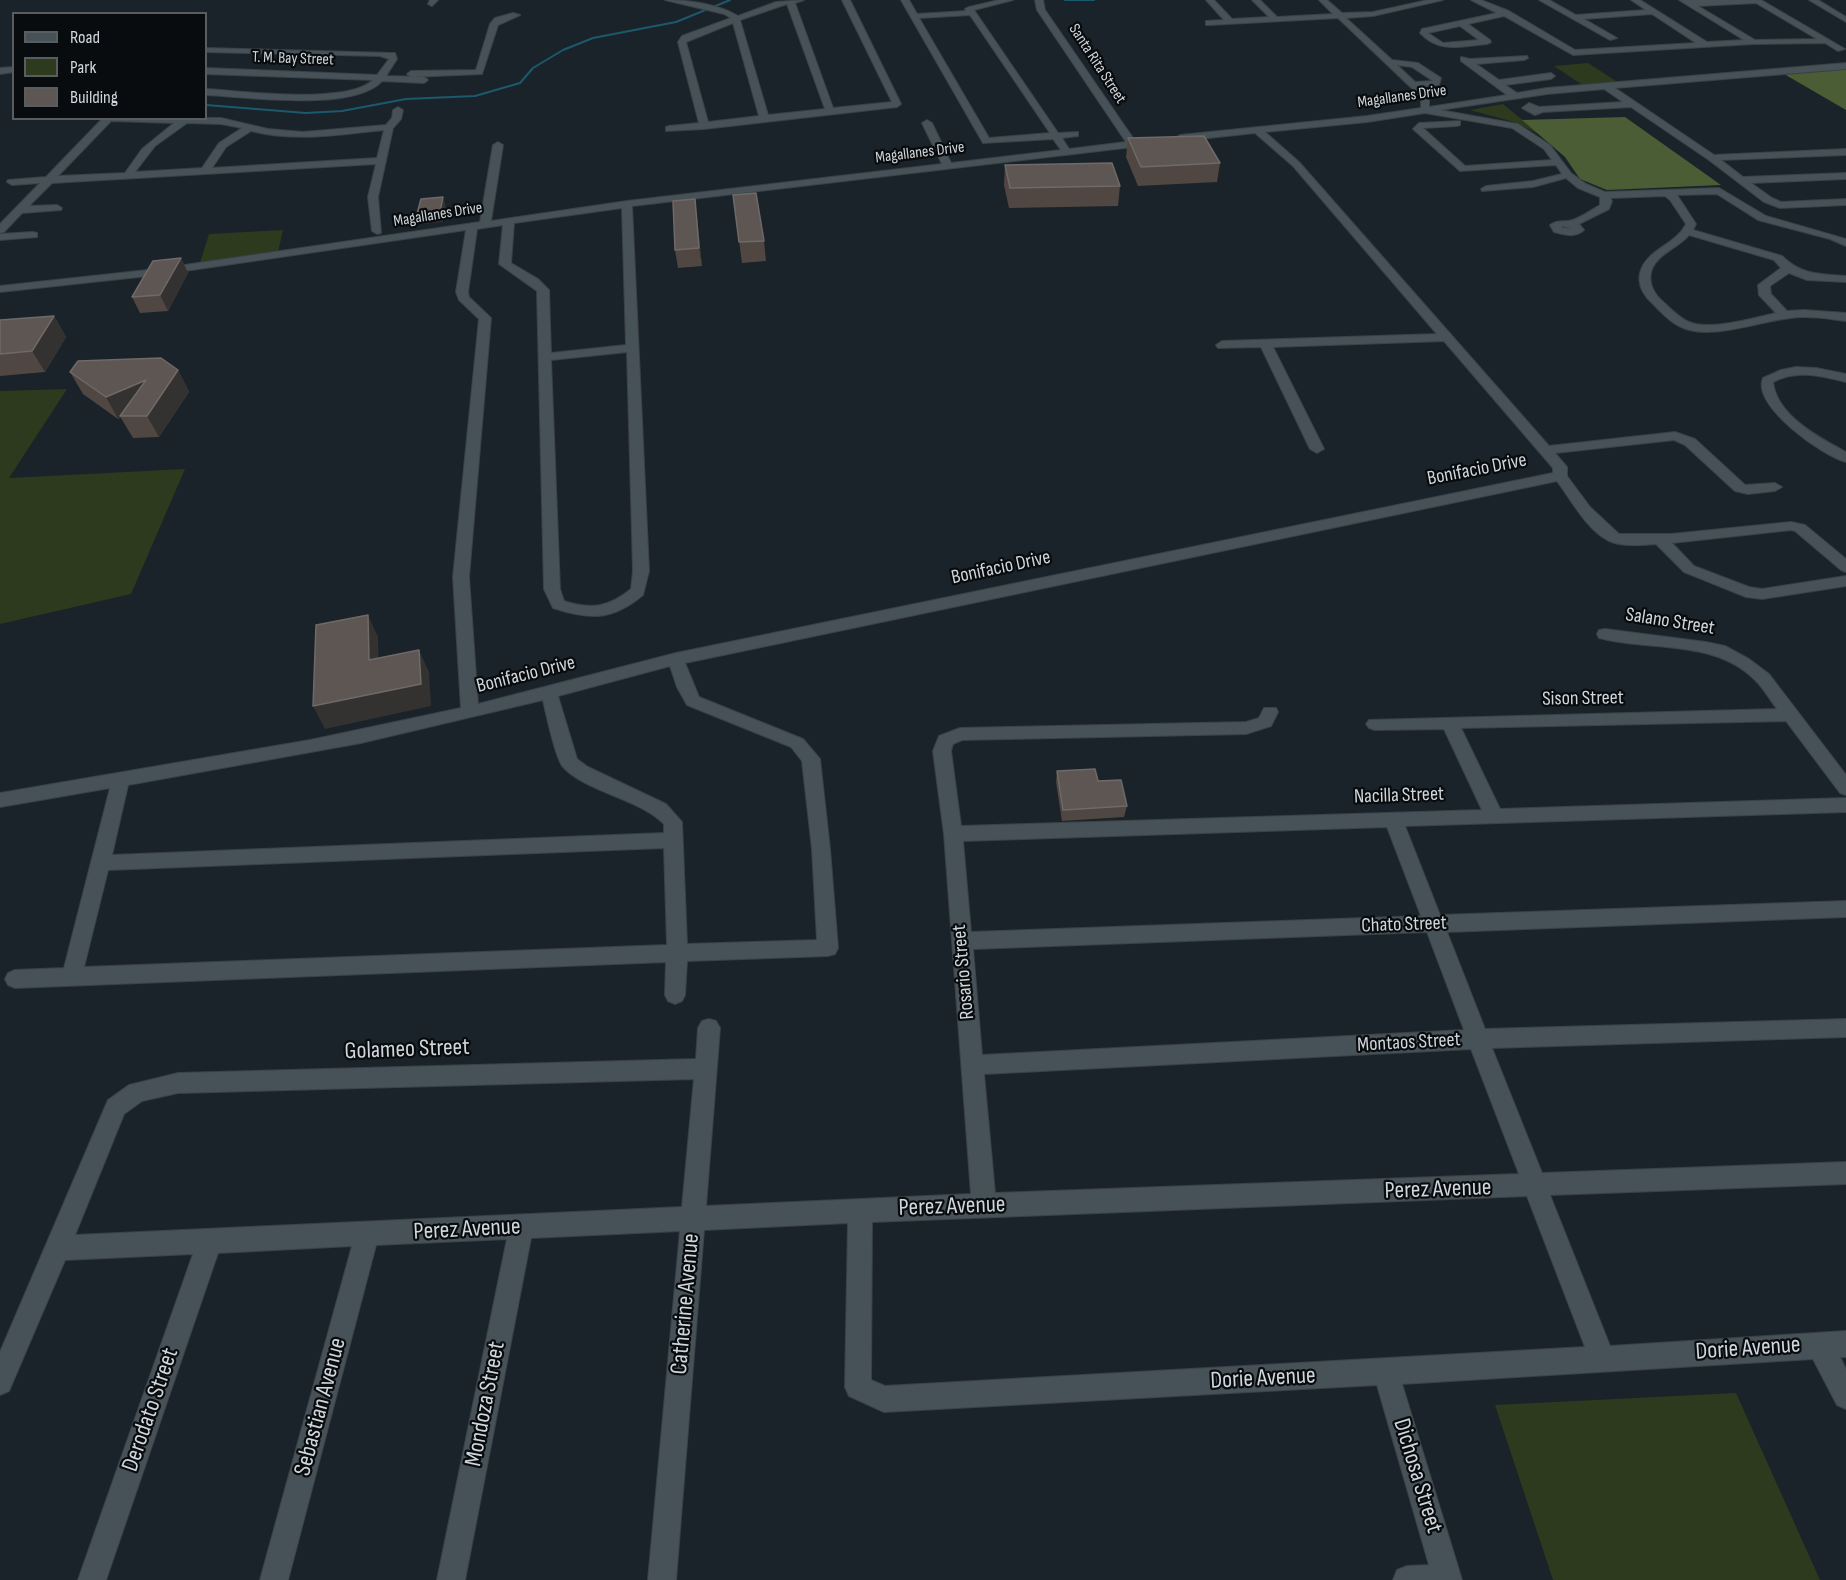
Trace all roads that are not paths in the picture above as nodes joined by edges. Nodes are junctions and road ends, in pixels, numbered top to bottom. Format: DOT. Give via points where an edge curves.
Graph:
graph roads {
  1 [pos="669,0"];
  2 [pos="801,0"];
  3 [pos="846,0"];
  4 [pos="905,0"];
  5 [pos="1009,0"];
  6 [pos="1039,0"];
  7 [pos="1210,0"];
  8 [pos="1256,0"];
  9 [pos="1323,0"];
  10 [pos="1439,0"];
  11 [pos="1475,0"];
  12 [pos="1542,0"];
  13 [pos="1635,0"];
  14 [pos="1813,0"];
  15 [pos="790,1"];
  16 [pos="1757,1"];
  17 [pos="1687,2"];
  18 [pos="970,11"];
  19 [pos="1655,12"];
  20 [pos="1506,13"];
  21 [pos="516,15"];
  22 [pos="915,16"];
  23 [pos="1340,16"];
  24 [pos="1576,16"];
  25 [pos="736,18"];
  26 [pos="1276,20"];
  27 [pos="1846,20"];
  28 [pos="1230,22"];
  29 [pos="1209,23"];
  30 [pos="1462,23"];
  31 [pos="1613,38"];
  32 [pos="1826,41"];
  33 [pos="1753,42"];
  34 [pos="330,44"];
  35 [pos="1705,45"];
  36 [pos="1841,49"];
  37 [pos="207,50"];
  38 [pos="323,51"];
  39 [pos="1389,63"];
  40 [pos="1846,66"];
  41 [pos="1479,69"];
  42 [pos="1542,70"];
  43 [pos="207,71"];
  44 [pos="382,74"];
  45 [pos="424,80"];
  46 [pos="1497,83"];
  47 [pos="1606,86"];
  48 [pos="1416,89"];
  49 [pos="207,92"];
  50 [pos="1515,96"];
  51 [pos="1634,104"];
  52 [pos="1443,108"];
  53 [pos="1540,109"];
  54 [pos="398,110"];
  55 [pos="1425,110"];
  56 [pos="830,111"];
  57 [pos="1410,112"];
  58 [pos="764,118"];
  59 [pos="106,120"];
  60 [pos="120,120"];
  61 [pos="1488,120"];
  62 [pos="184,121"];
  63 [pos="927,123"];
  64 [pos="704,126"];
  65 [pos="389,127"];
  66 [pos="249,128"];
  67 [pos="669,129"];
  68 [pos="1257,130"];
  69 [pos="1075,134"];
  70 [pos="1055,135"];
  71 [pos="1132,144"];
  72 [pos="498,145"];
  73 [pos="1067,152"];
  74 [pos="1846,152"];
  75 [pos="1712,158"];
  76 [pos="380,161"];
  77 [pos="1559,162"];
  78 [pos="948,166"];
  79 [pos="206,171"];
  80 [pos="1568,175"];
  81 [pos="128,176"];
  82 [pos="1846,176"];
  83 [pos="48,180"];
  84 [pos="1739,180"];
  85 [pos="12,182"];
  86 [pos="1486,189"];
  87 [pos="1666,192"];
  88 [pos="1604,195"];
  89 [pos="1846,202"];
  90 [pos="627,204"];
  91 [pos="57,208"];
  92 [pos="20,210"];
  93 [pos="509,221"];
  94 [pos="1571,224"];
  95 [pos="478,226"];
  96 [pos="0,230"];
  97 [pos="1689,232"];
  98 [pos="33,234"];
  99 [pos="377,236"];
  100 [pos="0,237"];
  101 [pos="1846,243"];
  102 [pos="1788,268"];
  103 [pos="1846,279"];
  104 [pos="0,289"];
  105 [pos="1784,315"];
  106 [pos="1846,317"];
  107 [pos="1447,337"];
  108 [pos="1266,344"];
  109 [pos="1222,345"];
  110 [pos="632,348"];
  111 [pos="547,357"];
  112 [pos="1846,378"];
  113 [pos="1317,448"];
  114 [pos="1545,450"];
  115 [pos="1846,458"];
  116 [pos="1560,476"];
  117 [pos="1774,487"];
  118 [pos="1660,539"];
  119 [pos="1846,567"];
  120 [pos="1846,581"];
  121 [pos="1605,634"];
  122 [pos="676,659"];
  123 [pos="549,693"];
  124 [pos="470,712"];
  125 [pos="1270,712"];
  126 [pos="1792,715"];
  127 [pos="1450,723"];
  128 [pos="1375,724"];
  129 [pos="121,779"];
  130 [pos="1846,788"];
  131 [pos="0,800"];
  132 [pos="1846,805"];
  133 [pos="1494,816"];
  134 [pos="1393,819"];
  135 [pos="953,834"];
  136 [pos="675,840"];
  137 [pos="100,863"];
  138 [pos="1846,909"];
  139 [pos="1434,924"];
  140 [pos="962,940"];
  141 [pos="677,952"];
  142 [pos="72,976"];
  143 [pos="15,979"];
  144 [pos="675,995"];
  145 [pos="709,1028"];
  146 [pos="1846,1028"];
  147 [pos="1480,1039"];
  148 [pos="971,1065"];
  149 [pos="706,1069"];
  150 [pos="1846,1173"];
  151 [pos="1534,1186"];
  152 [pos="984,1205"];
  153 [pos="860,1211"];
  154 [pos="693,1218"];
  155 [pos="521,1227"];
  156 [pos="367,1235"];
  157 [pos="210,1240"];
  158 [pos="58,1248"];
  159 [pos="1846,1344"];
  160 [pos="1820,1345"];
  161 [pos="1602,1359"];
  162 [pos="1386,1372"];
  163 [pos="0,1382"];
  164 [pos="1846,1396"];
  165 [pos="1448,1579"];
  166 [pos="92,1580"];
  167 [pos="274,1580"];
  168 [pos="451,1580"];
  169 [pos="662,1580"];
  170 [pos="1407,1580"];
  1 -- 25 [label="street"];
  2 -- 15 [label="street"];
  3 -- 56 [label="street" via="897,104"];
  4 -- 22 [label="street"];
  5 -- 18 [label="street"];
  6 -- 71 [label="street, Santa Rita Street" via="1041,9"];
  7 -- 28 [label="street"];
  8 -- 26 [label="street"];
  9 -- 23 [label="street"];
  10 -- 23 [label="street"];
  11 -- 20 [label="street"];
  12 -- 24 [label="street"];
  13 -- 19 [label="street"];
  14 -- 27 [label="street"];
  15 -- 25 [label="street"];
  15 -- 56 [label="street"];
  16 -- 17 [label="street"];
  16 -- 32 [label="street"];
  17 -- 33 [label="street"];
  18 -- 22 [label="street"];
  18 -- 70 [label="street"];
  19 -- 24 [label="street"];
  19 -- 35 [label="street"];
  20 -- 30 [label="street"];
  20 -- 35 [label="street" via="1573,53"];
  21 -- 44 [label="street" via="494,24 479,72"];
  22 -- 70 [label="street" via="988,141"];
  23 -- 26 [label="street"];
  23 -- 39 [label="street"];
  24 -- 31 [label="street"];
  25 -- 58 [label="street"];
  25 -- 64 [label="street" via="694,33 682,42"];
  26 -- 28 [label="street"];
  28 -- 29 [label="street"];
  30 -- 30 [label="street" via="1425,31 1424,33 1442,45 1487,42"];
  32 -- 33 [label="street"];
  32 -- 36 [label="street"];
  33 -- 35 [label="street"];
  34 -- 38 [label="street"];
  37 -- 38 [label="street"];
  38 -- 44 [label="street" via="392,56"];
  39 -- 48 [label="street"];
  39 -- 48 [label="street" via="1419,65 1438,80"];
  40 -- 47 [label="street, Magallanes Drive"];
  41 -- 41 [label="street" via="1533,64 1520,55 1467,61"];
  41 -- 46 [label="street"];
  42 -- 46 [label="street" via="1551,76"];
  43 -- 44 [label="street, T. M. Bay Street"];
  44 -- 45 [label="street"];
  44 -- 49 [label="street" via="369,88 342,94"];
  46 -- 50 [label="street"];
  47 -- 50 [label="street, Magallanes Drive"];
  47 -- 51 [label="street"];
  48 -- 55 [label="street" via="1425,96"];
  48 -- 57 [label="street"];
  50 -- 52 [label="street, Magallanes Drive"];
  51 -- 53 [label="street"];
  51 -- 75 [label="street"];
  52 -- 55 [label="street, Magallanes Drive"];
  52 -- 61 [label="street"];
  54 -- 65 [label="street"];
  55 -- 57 [label="street, Magallanes Drive"];
  55 -- 61 [label="street"];
  56 -- 58 [label="street"];
  57 -- 68 [label="street, Magallanes Drive"];
  58 -- 64 [label="street"];
  59 -- 83 [label="street"];
  60 -- 62 [label="street"];
  61 -- 77 [label="street" via="1515,126 1547,147"];
  61 -- 77 [label="street" via="1418,129 1463,169"];
  62 -- 66 [label="street" via="223,122"];
  62 -- 81 [label="street" via="152,143"];
  63 -- 78 [label="street"];
  64 -- 67 [label="street"];
  65 -- 66 [label="street" via="302,134"];
  65 -- 76 [label="street"];
  66 -- 79 [label="street" via="218,148"];
  68 -- 71 [label="street, Magallanes Drive"];
  68 -- 107 [label="street, Bonifacio Drive" via="1296,164"];
  69 -- 70 [label="street"];
  70 -- 73 [label="street"];
  71 -- 73 [label="street, Magallanes Drive"];
  72 -- 95 [label="street"];
  73 -- 78 [label="street, Magallanes Drive"];
  74 -- 75 [label="street"];
  75 -- 84 [label="street"];
  76 -- 79 [label="street"];
  76 -- 99 [label="street" via="373,197"];
  77 -- 80 [label="street"];
  78 -- 90 [label="street, Magallanes Drive"];
  79 -- 81 [label="street"];
  80 -- 86 [label="street"];
  80 -- 88 [label="street"];
  81 -- 83 [label="street"];
  82 -- 84 [label="street"];
  83 -- 85 [label="street"];
  83 -- 92 [label="street"];
  84 -- 89 [label="street" via="1780,204"];
  87 -- 88 [label="street"];
  87 -- 97 [label="street" via="1691,224"];
  87 -- 101 [label="street" via="1719,191 1762,218"];
  88 -- 94 [label="street" via="1605,207"];
  90 -- 93 [label="street, Magallanes Drive"];
  90 -- 110 [label="street"];
  91 -- 92 [label="street"];
  92 -- 96 [label="street"];
  93 -- 95 [label="street, Magallanes Drive"];
  93 -- 111 [label="street" via="504,264 535,279 543,290"];
  95 -- 99 [label="street, Magallanes Drive"];
  95 -- 124 [label="street" via="462,292 463,298 485,318 461,577"];
  97 -- 102 [label="street" via="1778,258"];
  97 -- 105 [label="street" via="1653,259 1647,269 1647,290 1654,299 1682,322 1695,327"];
  98 -- 100 [label="street"];
  99 -- 104 [label="street, Magallanes Drive" via="157,272"];
  102 -- 103 [label="street" via="1807,277"];
  102 -- 105 [label="street" via="1764,285 1765,295"];
  105 -- 106 [label="street"];
  107 -- 108 [label="street"];
  107 -- 114 [label="street, Bonifacio Drive"];
  108 -- 109 [label="street"];
  108 -- 113 [label="street"];
  110 -- 111 [label="street"];
  110 -- 111 [label="street" via="641,571 638,591 621,606 596,613 558,604 552,589"];
  112 -- 115 [label="street" via="1810,370 1782,372 1767,381 1766,386 1770,399 1796,425"];
  114 -- 116 [label="street, Bonifacio Drive" via="1560,467"];
  114 -- 117 [label="street" via="1675,436 1690,442 1740,488"];
  116 -- 118 [label="street" via="1604,531 1630,541"];
  116 -- 122 [label="street, Bonifacio Drive"];
  118 -- 119 [label="street" via="1791,526 1800,528"];
  118 -- 120 [label="street" via="1689,569 1746,592 1762,594"];
  121 -- 126 [label="street, Salano Street" via="1719,650 1763,678"];
  122 -- 123 [label="street, Bonifacio Drive"];
  122 -- 141 [label="street" via="693,701 797,743 811,759 828,948"];
  123 -- 124 [label="street, Bonifacio Drive"];
  123 -- 136 [label="street" via="569,762 660,809 673,822"];
  124 -- 129 [label="street, Bonifacio Drive" via="267,755"];
  125 -- 135 [label="street, Rosario Street" via="1265,722 1246,728 960,734 945,740 942,751"];
  126 -- 127 [label="street, Sison Street"];
  126 -- 130 [label="street, Salano Street"];
  127 -- 128 [label="street, Sison Street"];
  127 -- 133 [label="street"];
  129 -- 131 [label="street, Bonifacio Drive"];
  129 -- 137 [label="street"];
  132 -- 133 [label="street, Nacilla Street"];
  133 -- 134 [label="street, Nacilla Street"];
  134 -- 135 [label="street, Nacilla Street"];
  134 -- 139 [label="street"];
  135 -- 140 [label="street, Rosario Street"];
  136 -- 137 [label="street"];
  136 -- 141 [label="street"];
  137 -- 142 [label="street"];
  138 -- 139 [label="street, Chato Street"];
  139 -- 140 [label="street, Chato Street"];
  139 -- 147 [label="street"];
  140 -- 148 [label="street, Rosario Street"];
  141 -- 142 [label="street"];
  141 -- 144 [label="street"];
  142 -- 143 [label="street"];
  145 -- 149 [label="street, Catherine Avenue"];
  146 -- 147 [label="street, Montaos Street"];
  147 -- 148 [label="street, Montaos Street"];
  147 -- 151 [label="street"];
  148 -- 152 [label="street, Rosario Street"];
  149 -- 154 [label="street, Catherine Avenue"];
  149 -- 158 [label="street, Golameo Street" via="178,1083 137,1092 116,1107"];
  150 -- 151 [label="street, Perez Avenue"];
  151 -- 152 [label="street, Perez Avenue"];
  151 -- 161 [label="street"];
  152 -- 153 [label="street, Perez Avenue"];
  153 -- 154 [label="street, Perez Avenue"];
  153 -- 162 [label="street, Dorie Avenue" via="858,1387 884,1398"];
  154 -- 155 [label="street, Perez Avenue"];
  154 -- 169 [label="street, Catherine Avenue"];
  155 -- 156 [label="street, Perez Avenue"];
  155 -- 168 [label="street, Mondoza Street"];
  156 -- 157 [label="street, Perez Avenue"];
  156 -- 167 [label="street, Sebastian Avenue"];
  157 -- 158 [label="street, Perez Avenue"];
  157 -- 166 [label="street, Derodato Street"];
  158 -- 163 [label="street"];
  159 -- 160 [label="street, Dorie Avenue"];
  160 -- 161 [label="street, Dorie Avenue"];
  160 -- 164 [label="street"];
  161 -- 162 [label="street, Dorie Avenue"];
  162 -- 165 [label="street, Dichosa Street"];
  165 -- 170 [label="street"];
}
